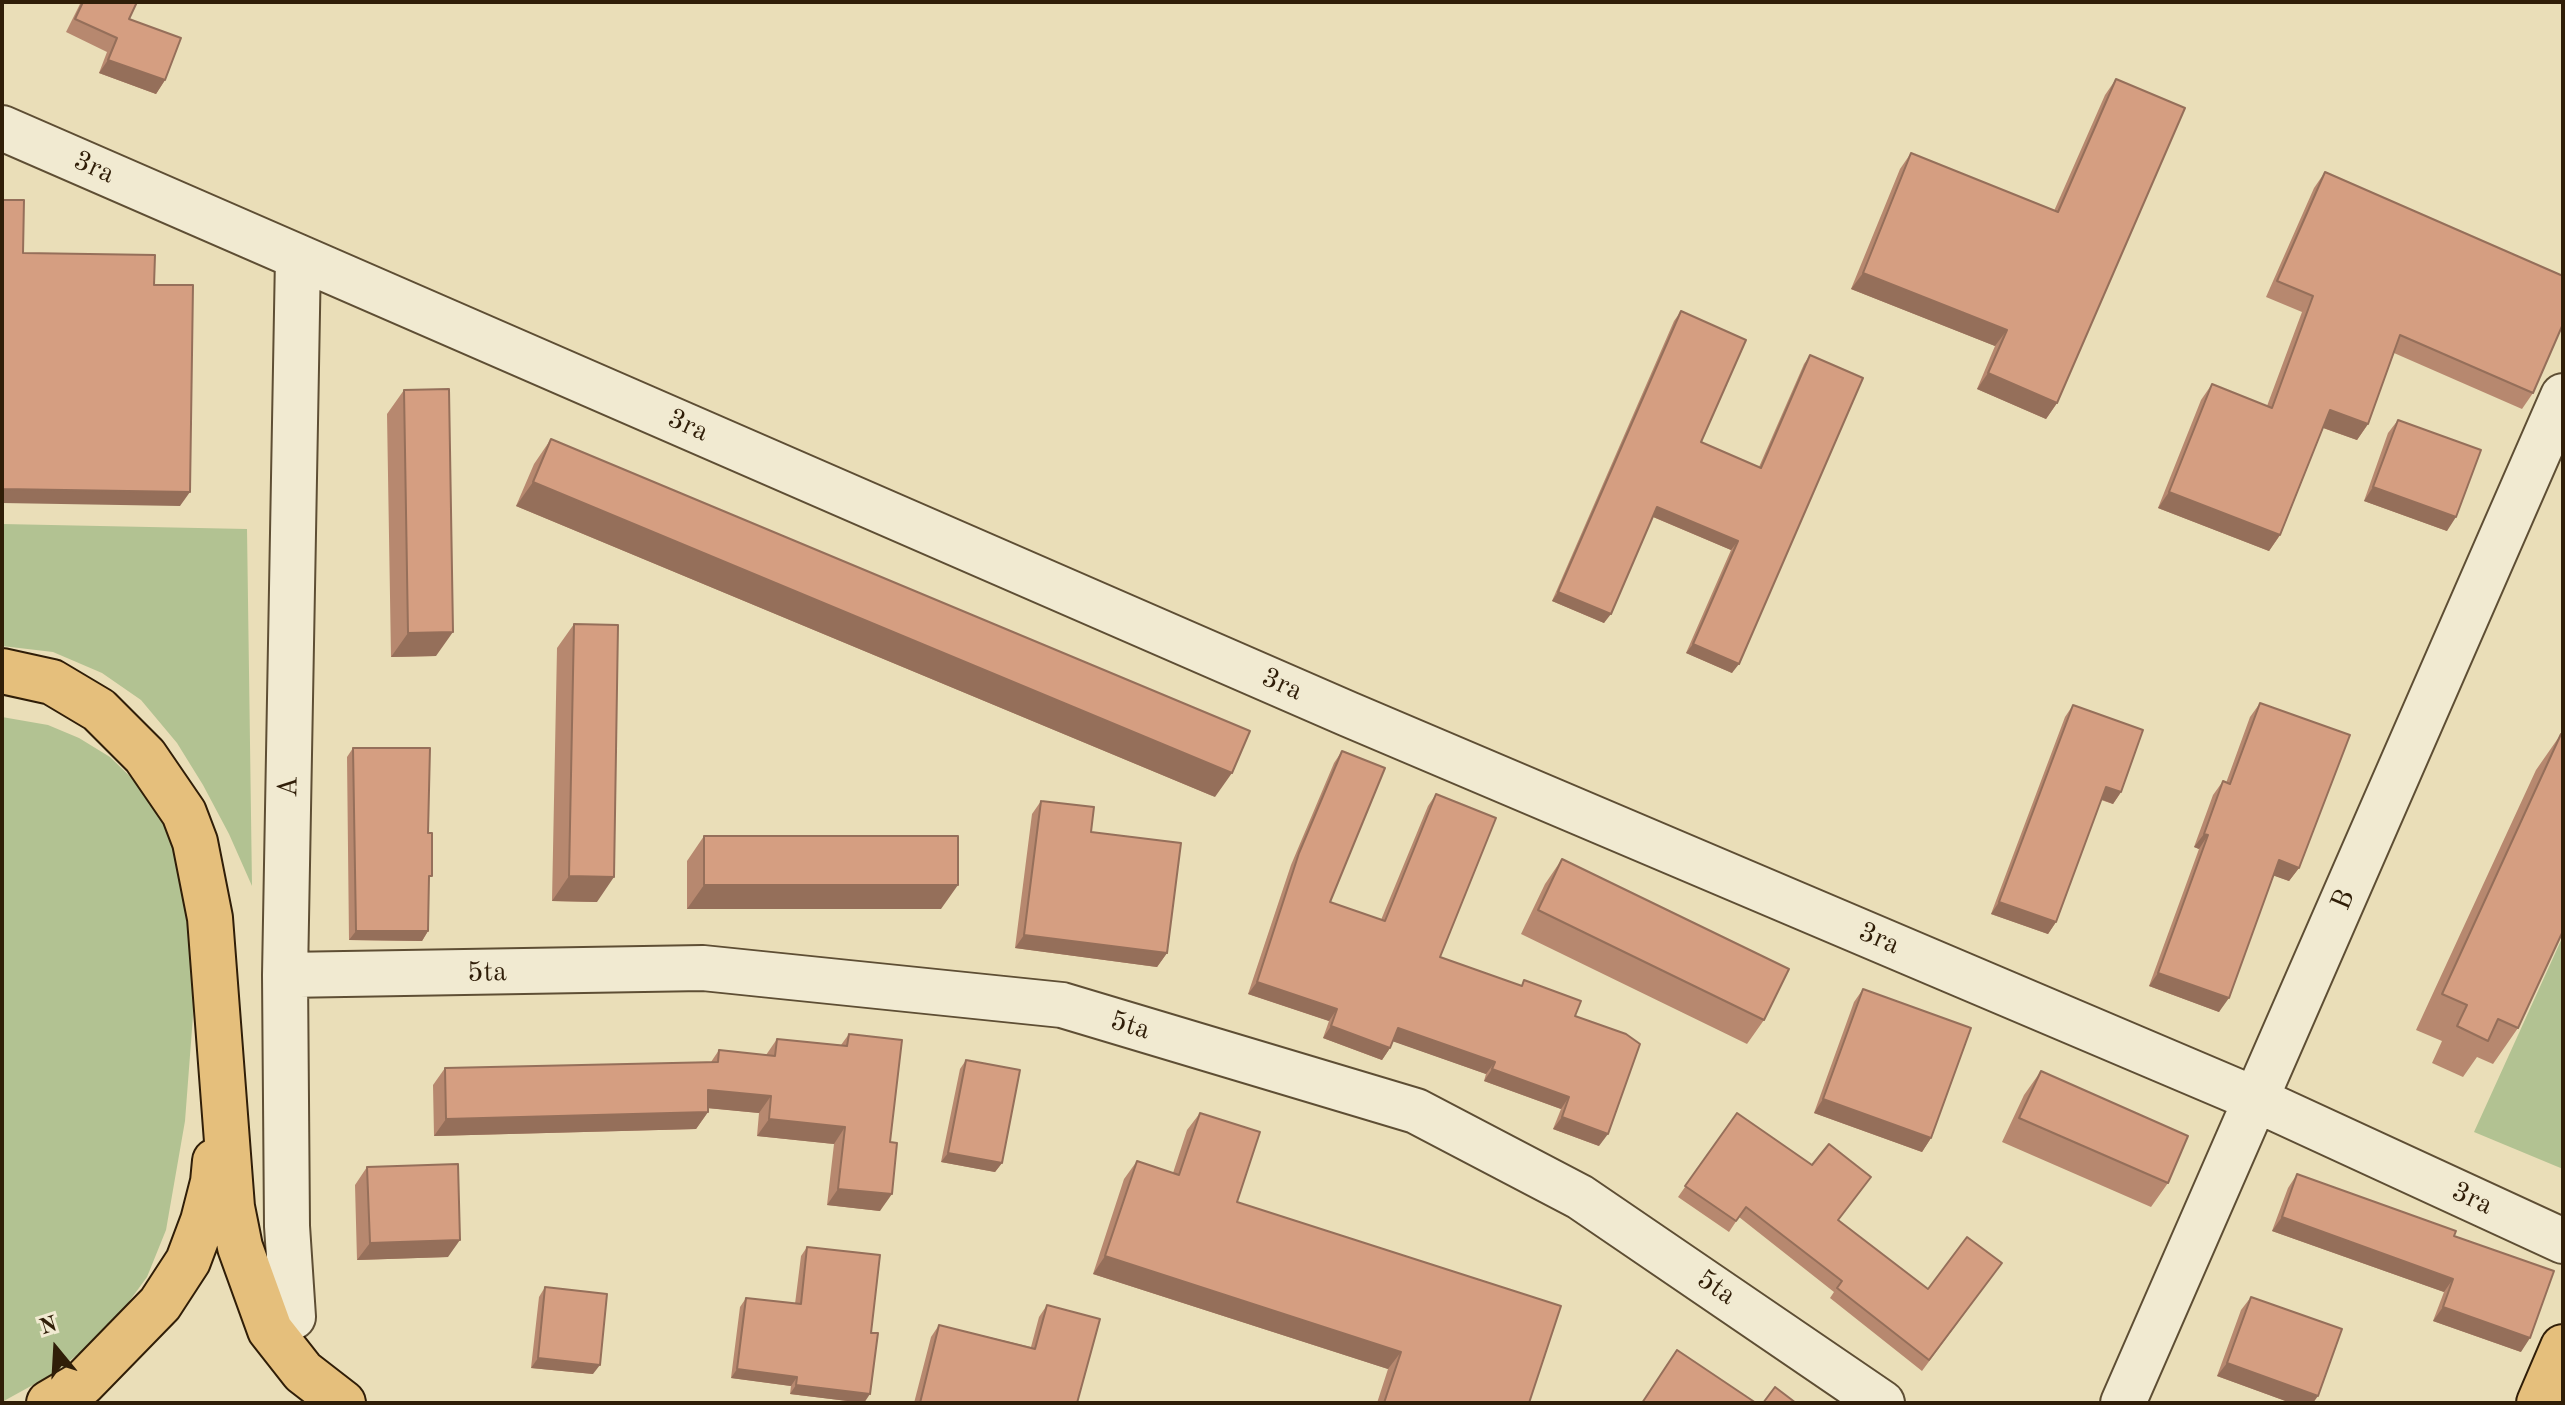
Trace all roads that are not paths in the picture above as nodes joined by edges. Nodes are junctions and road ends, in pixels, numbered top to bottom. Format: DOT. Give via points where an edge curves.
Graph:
graph roads {
  1 [pos="2,128"];
  2 [pos="298,257"];
  3 [pos="2563,396"];
  4 [pos="2,671"];
  5 [pos="2,700"];
  6 [pos="132,741"];
  7 [pos="285,975"];
  8 [pos="222,1091"];
  9 [pos="2257,1100"];
  10 [pos="2563,1241"];
  11 [pos="293,1317"];
  12 [pos="2563,1347"];
  13 [pos="49,1403"];
  14 [pos="343,1403"];
  15 [pos="1882,1403"];
  16 [pos="2123,1403"];
  17 [pos="2539,1403"];
  1 -- 2 [label="street, 3ra"];
  2 -- 7 [label="street, A"];
  2 -- 9 [label="street, 3ra" via="1348,714"];
  3 -- 9 [label="street, B"];
  4 -- 6 [label="main road" via="52,682 99,710"];
  5 -- 6 [label="main road" via="50,707"];
  6 -- 8 [label="main road" via="184,813 198,854 210,918"];
  7 -- 11 [label="street, A"];
  7 -- 15 [label="street, 5ta" via="703,968 1062,1005 1416,1111 1580,1197"];
  8 -- 13 [label="main road" via="213,1182 188,1261 160,1304 115,1353 83,1383"];
  8 -- 14 [label="main road" via="232,1207 251,1283 270,1330 303,1372"];
  9 -- 10 [label="street, 3ra"];
  9 -- 16 [label="street, B"];
  12 -- 17 [label="main road"];
}
